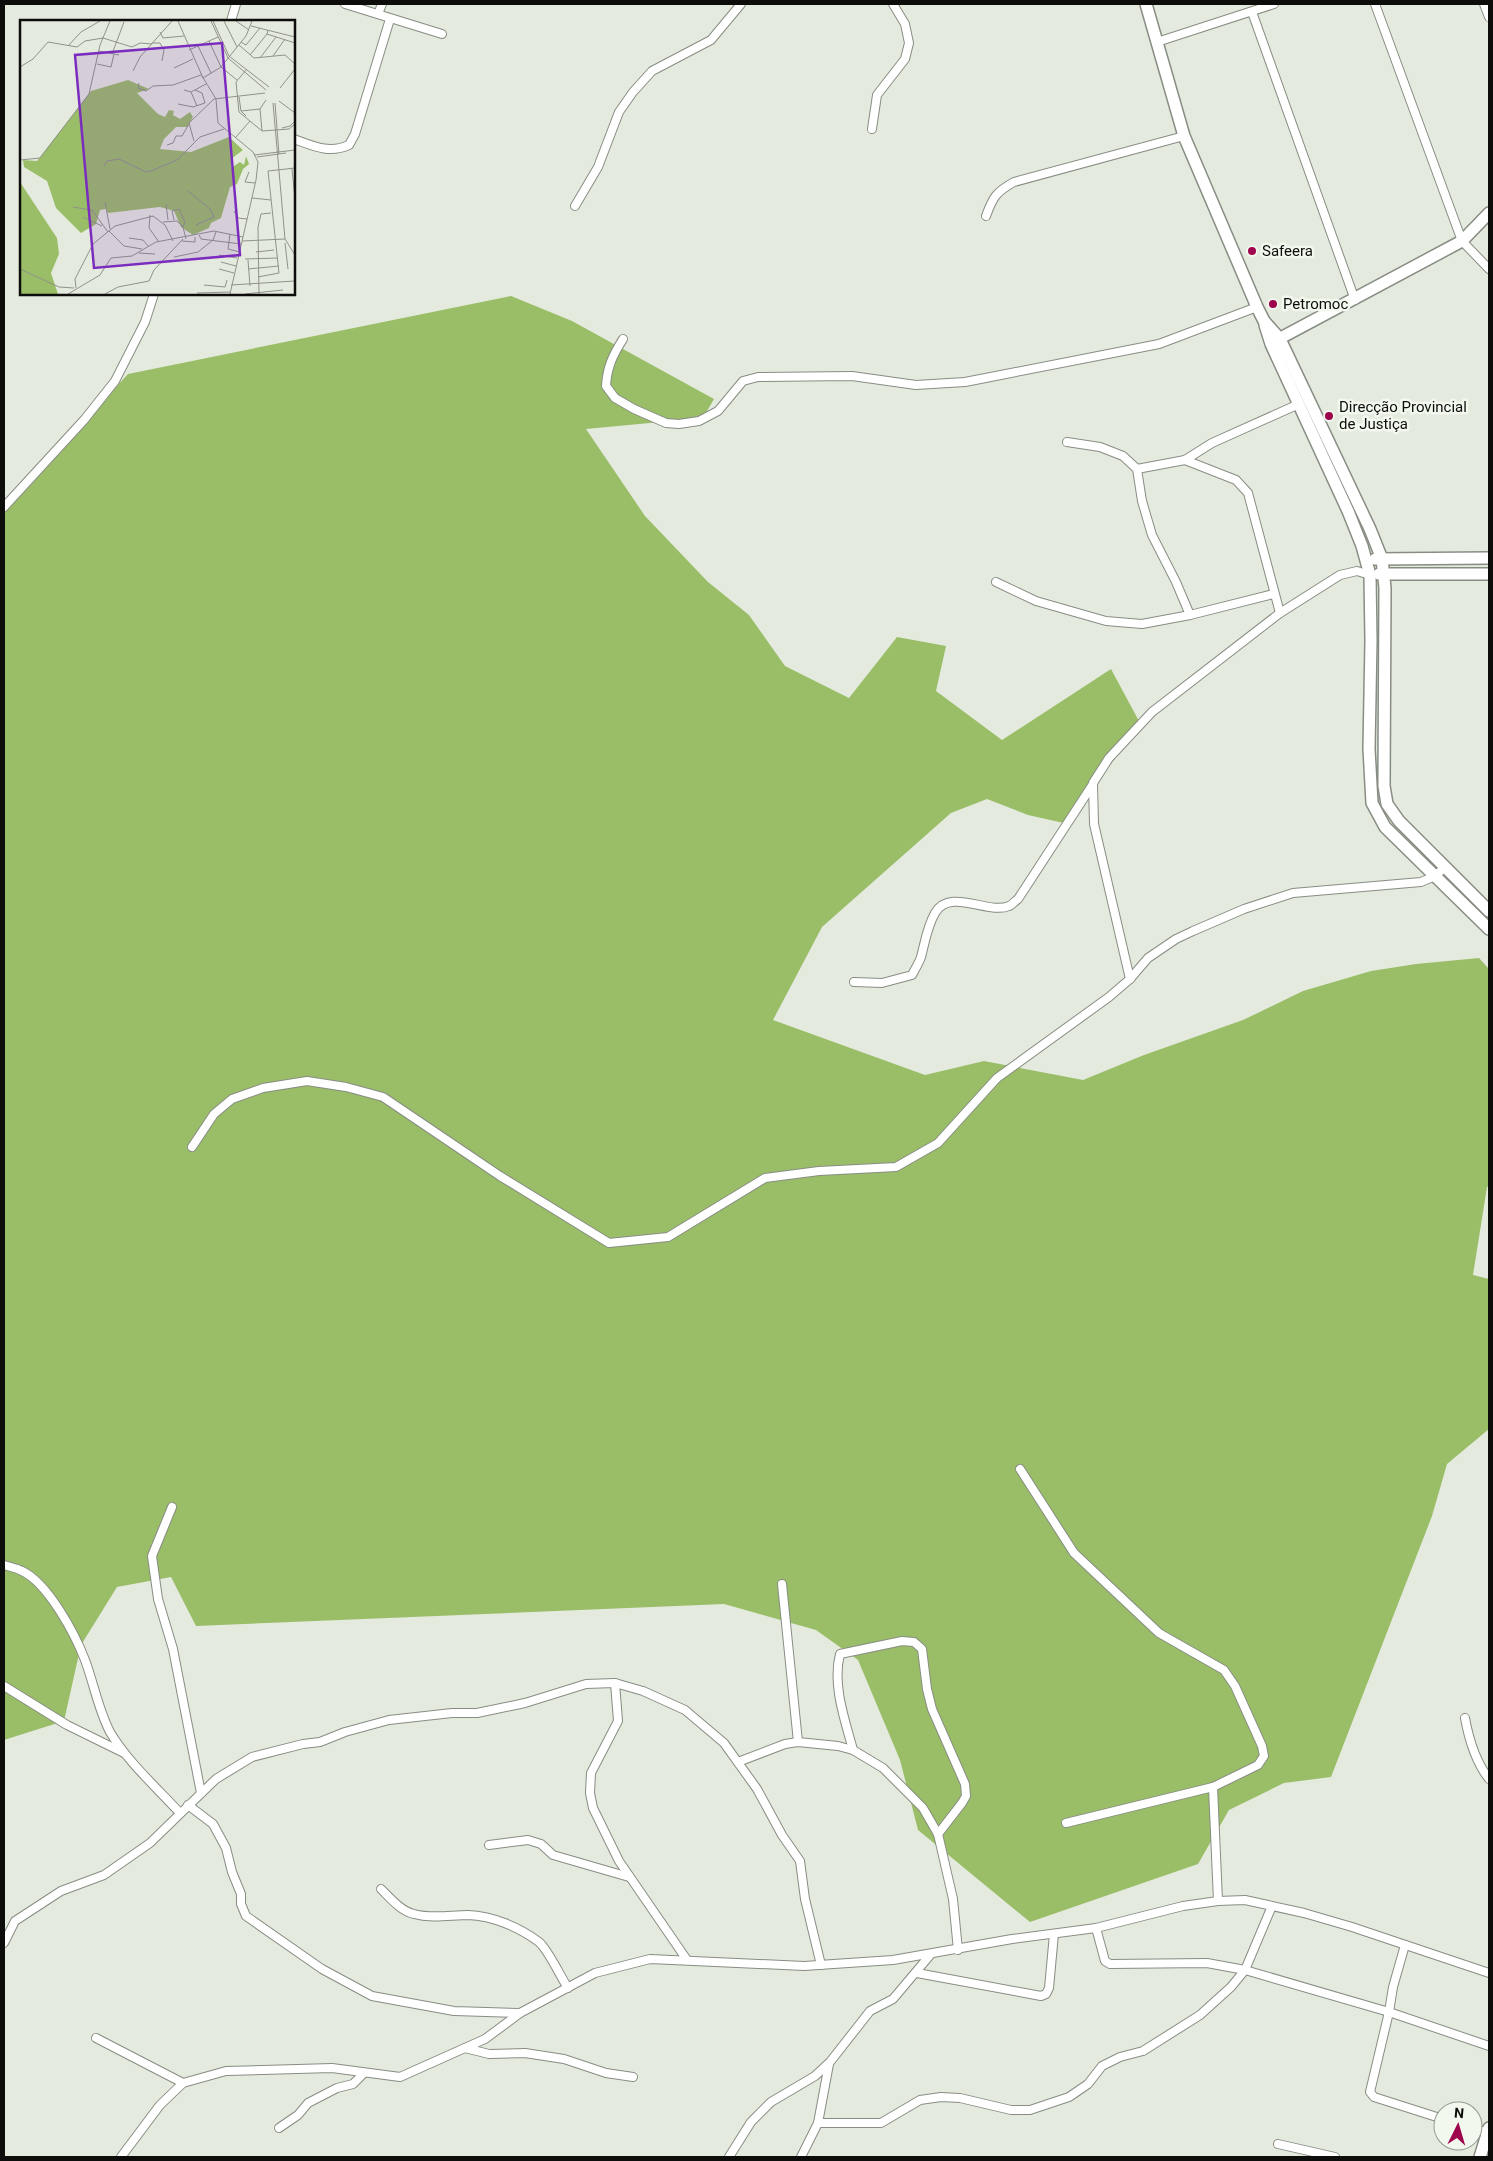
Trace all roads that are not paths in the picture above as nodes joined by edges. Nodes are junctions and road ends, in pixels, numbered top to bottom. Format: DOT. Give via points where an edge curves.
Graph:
graph roads {
  1 [pos="236,4"];
  2 [pos="345,4"];
  3 [pos="382,4"];
  4 [pos="741,4"];
  5 [pos="893,4"];
  6 [pos="1146,4"];
  7 [pos="1274,4"];
  8 [pos="1375,4"];
  9 [pos="1484,4"];
  10 [pos="1252,12"];
  11 [pos="378,14"];
  12 [pos="1489,17"];
  13 [pos="390,19"];
  14 [pos="231,20"];
  15 [pos="442,34"];
  16 [pos="1157,42"];
  17 [pos="872,129"];
  18 [pos="1184,136"];
  19 [pos="295,139"];
  20 [pos="575,206"];
  21 [pos="1489,213"];
  22 [pos="986,216"];
  23 [pos="1462,241"];
  24 [pos="1489,268"];
  25 [pos="154,295"];
  26 [pos="1355,300"];
  27 [pos="1256,307"];
  28 [pos="623,339"];
  29 [pos="1275,341"];
  30 [pos="1299,404"];
  31 [pos="1067,442"];
  32 [pos="1185,460"];
  33 [pos="1137,469"];
  34 [pos="4,507"];
  35 [pos="1489,558"];
  36 [pos="1366,559"];
  37 [pos="1382,559"];
  38 [pos="1358,571"];
  39 [pos="1384,574"];
  40 [pos="1489,574"];
  41 [pos="1370,575"];
  42 [pos="996,582"];
  43 [pos="1273,594"];
  44 [pos="1280,613"];
  45 [pos="1190,615"];
  46 [pos="1370,679"];
  47 [pos="1384,679"];
  48 [pos="1370,705"];
  49 [pos="1384,705"];
  50 [pos="1093,783"];
  51 [pos="1387,804"];
  52 [pos="1377,815"];
  53 [pos="1445,867"];
  54 [pos="1435,876"];
  55 [pos="1489,910"];
  56 [pos="1478,918"];
  57 [pos="1489,929"];
  58 [pos="1130,979"];
  59 [pos="854,982"];
  60 [pos="192,1147"];
  61 [pos="1020,1469"];
  62 [pos="172,1507"];
  63 [pos="4,1565"];
  64 [pos="782,1584"];
  65 [pos="614,1683"];
  66 [pos="4,1686"];
  67 [pos="1465,1718"];
  68 [pos="798,1742"];
  69 [pos="853,1750"];
  70 [pos="127,1754"];
  71 [pos="738,1762"];
  72 [pos="1489,1779"];
  73 [pos="1213,1787"];
  74 [pos="201,1793"];
  75 [pos="188,1805"];
  76 [pos="180,1813"];
  77 [pos="1066,1823"];
  78 [pos="938,1834"];
  79 [pos="489,1845"];
  80 [pos="630,1877"];
  81 [pos="382,1889"];
  82 [pos="1218,1901"];
  83 [pos="1272,1906"];
  84 [pos="1096,1928"];
  85 [pos="1054,1934"];
  86 [pos="4,1943"];
  87 [pos="1405,1945"];
  88 [pos="958,1950"];
  89 [pos="932,1954"];
  90 [pos="687,1960"];
  91 [pos="821,1965"];
  92 [pos="1245,1970"];
  93 [pos="917,1973"];
  94 [pos="1489,1973"];
  95 [pos="568,1988"];
  96 [pos="1389,2012"];
  97 [pos="520,2013"];
  98 [pos="96,2038"];
  99 [pos="1489,2046"];
  100 [pos="465,2048"];
  101 [pos="830,2062"];
  102 [pos="364,2072"];
  103 [pos="633,2077"];
  104 [pos="183,2083"];
  105 [pos="1433,2115"];
  106 [pos="818,2123"];
  107 [pos="279,2128"];
  108 [pos="1488,2131"];
  109 [pos="1278,2144"];
  110 [pos="121,2157"];
  111 [pos="729,2157"];
  112 [pos="801,2157"];
  113 [pos="1335,2157"];
  114 [pos="1480,2157"];
  1 -- 14 [label="street"];
  2 -- 11 [label="street"];
  3 -- 11 [label="street"];
  4 -- 20 [label="street" via="711,40 652,71 633,92 620,112 598,167"];
  5 -- 17 [label="street" via="905,24 909,43 905,59 878,95"];
  6 -- 16 [label="main road"];
  7 -- 10 [label="street"];
  8 -- 23 [label="street"];
  9 -- 12 [label="street"];
  10 -- 16 [label="street"];
  10 -- 26 [label="street"];
  11 -- 13 [label="street"];
  13 -- 15 [label="street"];
  13 -- 19 [label="street" via="349,145 340,149 320,149"];
  16 -- 18 [label="main road"];
  18 -- 22 [label="street" via="1014,182 999,190"];
  18 -- 27 [label="main road"];
  21 -- 23 [label="main road"];
  23 -- 24 [label="street"];
  23 -- 26 [label="main road"];
  25 -- 34 [label="street" via="145,322 115,381 84,420"];
  26 -- 29 [label="main road"];
  27 -- 28 [label="street" via="1159,344 965,382 916,385 852,376 758,376 743,381 718,411 699,421 680,424 666,423 634,409 615,398 606,386 607,370"];
  27 -- 29 [label="main road"];
  29 -- 30 [label="main road"];
  29 -- 37 [label="main road"];
  30 -- 32 [label="street" via="1212,443"];
  30 -- 36 [label="main road" via="1348,511"];
  31 -- 33 [label="street" via="1100,446 1123,456"];
  32 -- 33 [label="street"];
  32 -- 43 [label="street" via="1236,480 1248,493"];
  33 -- 45 [label="street" via="1152,535"];
  35 -- 37 [label="main road"];
  36 -- 37 [label="main road"];
  36 -- 38 [label="street"];
  36 -- 41 [label="main road"];
  37 -- 39 [label="main road"];
  38 -- 41 [label="street"];
  38 -- 44 [label="street" via="1340,575"];
  39 -- 40 [label="main road"];
  39 -- 41 [label="main road"];
  39 -- 47 [label="main road"];
  41 -- 46 [label="main road"];
  42 -- 45 [label="street" via="1036,601 1106,621 1142,624"];
  43 -- 44 [label="street"];
  43 -- 45 [label="street"];
  44 -- 50 [label="street" via="1152,712 1109,758"];
  46 -- 47 [label="main road"];
  46 -- 48 [label="main road"];
  47 -- 49 [label="main road"];
  48 -- 49 [label="main road"];
  48 -- 52 [label="main road" via="1369,775 1372,803"];
  49 -- 51 [label="main road"];
  50 -- 58 [label="street" via="1094,824"];
  50 -- 59 [label="street" via="1018,899 1008,906 997,907 946,903 936,911 912,975 882,983"];
  51 -- 52 [label="main road"];
  51 -- 53 [label="main road"];
  52 -- 54 [label="main road"];
  53 -- 54 [label="street"];
  53 -- 55 [label="main road"];
  54 -- 56 [label="main road"];
  54 -- 58 [label="street" via="1422,882 1293,893 1244,909 1176,939 1148,958"];
  55 -- 56 [label="main road"];
  56 -- 57 [label="main road"];
  58 -- 60 [label="street" via="998,1078 938,1143 896,1167 765,1178 668,1237 609,1243 500,1176 384,1097 346,1087 306,1081 264,1088 232,1100 214,1114"];
  61 -- 73 [label="street" via="1074,1553 1158,1633 1224,1670 1235,1686 1264,1756 1258,1765"];
  62 -- 74 [label="street" via="152,1556 158,1599 173,1649"];
  63 -- 70 [label="street" via="35,1580 53,1600 85,1660 111,1732"];
  64 -- 68 [label="street"];
  65 -- 71 [label="street" via="685,1710 724,1743"];
  65 -- 74 [label="street" via="586,1684 525,1703 477,1713 389,1720 320,1742 252,1757 216,1779"];
  65 -- 80 [label="street" via="618,1721 591,1773 590,1793 600,1824"];
  66 -- 70 [label="street" via="67,1725"];
  67 -- 72 [label="street" via="1470,1742"];
  68 -- 69 [label="street"];
  68 -- 71 [label="street"];
  69 -- 78 [label="street" via="883,1768 923,1808"];
  69 -- 78 [label="street" via="840,1696 840,1654 902,1641 914,1642 922,1649 932,1709 965,1784 966,1796"];
  70 -- 76 [label="street"];
  71 -- 91 [label="street" via="800,1861 804,1899"];
  73 -- 77 [label="street"];
  73 -- 82 [label="street"];
  74 -- 75 [label="street"];
  75 -- 76 [label="street"];
  75 -- 97 [label="street" via="212,1824 226,1848 246,1916 322,1969 372,1996 454,2011"];
  76 -- 86 [label="street" via="150,1843 104,1874 61,1891 39,1904 15,1922"];
  78 -- 88 [label="street" via="953,1899"];
  79 -- 80 [label="street" via="528,1840 541,1844 560,1858"];
  80 -- 90 [label="street"];
  81 -- 95 [label="street" via="398,1905 414,1914 469,1915 494,1919 517,1928 540,1944"];
  82 -- 83 [label="street" via="1245,1900"];
  82 -- 84 [label="street" via="1183,1906"];
  83 -- 87 [label="street"];
  83 -- 92 [label="street"];
  84 -- 85 [label="street"];
  84 -- 92 [label="street" via="1105,1961 1110,1964 1207,1963"];
  85 -- 88 [label="street"];
  85 -- 93 [label="street" via="1049,1988 1041,1996"];
  87 -- 94 [label="street"];
  87 -- 96 [label="street"];
  88 -- 89 [label="street"];
  89 -- 91 [label="street"];
  89 -- 93 [label="street"];
  90 -- 91 [label="street"];
  90 -- 95 [label="street" via="650,1959 596,1973"];
  92 -- 96 [label="street"];
  92 -- 106 [label="street" via="1200,2015 1143,2051 1102,2066 1088,2084 1053,2103 1030,2110 1011,2110 960,2098 940,2097 920,2100 882,2123"];
  93 -- 101 [label="street" via="893,1999 870,2011"];
  95 -- 97 [label="street"];
  96 -- 99 [label="street"];
  96 -- 105 [label="street" via="1371,2095"];
  97 -- 100 [label="street" via="485,2039"];
  98 -- 104 [label="street"];
  100 -- 102 [label="street" via="400,2077"];
  100 -- 103 [label="street" via="489,2054 525,2053 564,2059 606,2073"];
  101 -- 106 [label="street"];
  101 -- 111 [label="street" via="815,2076 770,2102 751,2122"];
  102 -- 104 [label="street" via="332,2068 226,2071"];
  102 -- 107 [label="street" via="353,2084 337,2088 308,2103 298,2115"];
  104 -- 110 [label="street" via="160,2105"];
  106 -- 112 [label="street"];
  108 -- 114 [label="main road"];
  109 -- 113 [label="street"];
}
